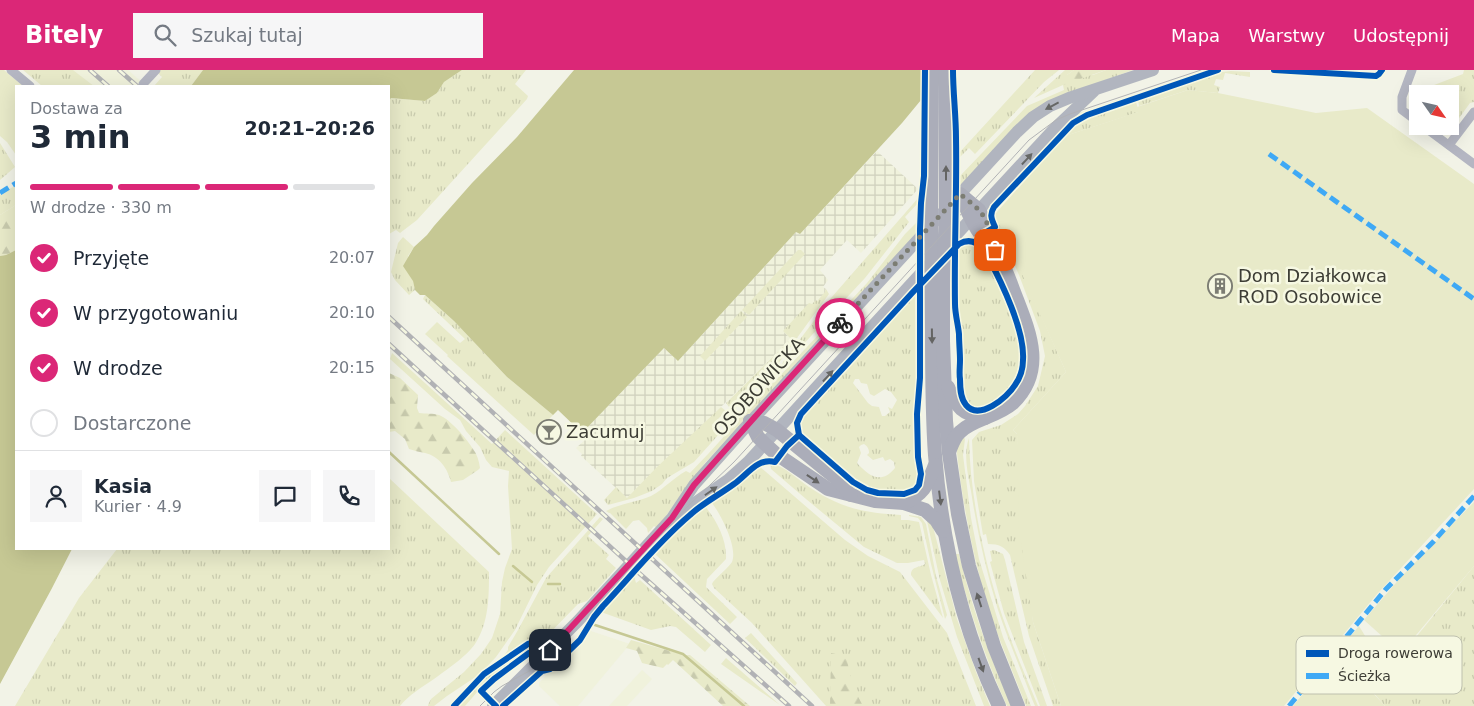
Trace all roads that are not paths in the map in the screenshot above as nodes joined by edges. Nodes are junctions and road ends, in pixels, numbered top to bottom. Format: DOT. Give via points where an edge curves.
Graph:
graph roads {
  1 [pos="11,70"];
  2 [pos="156,70"];
  3 [pos="932,70"];
  4 [pos="946,70"];
  5 [pos="1153,70"];
  6 [pos="1412,70"];
  7 [pos="143,84"];
  8 [pos="29,85"];
  9 [pos="1098,88"];
  10 [pos="1474,112"];
  11 [pos="1409,115"];
  12 [pos="1435,135"];
  13 [pos="1449,145"];
  14 [pos="1474,164"];
  15 [pos="960,194"];
  16 [pos="975,214"];
  17 [pos="945,379"];
  18 [pos="986,418"];
  19 [pos="750,422"];
  20 [pos="778,430"];
  21 [pos="765,444"];
  22 [pos="949,453"];
  23 [pos="936,463"];
  24 [pos="850,495"];
  25 [pos="904,503"];
  26 [pos="672,518"];
  27 [pos="945,533"];
  28 [pos="493,706"];
  29 [pos="999,706"];
  30 [pos="1018,706"];
  1 -- 8 [label="street"];
  2 -- 7 [label="street"];
  3 -- 23 [label="main road, one-way" via="931,288"];
  17 -- 4 [label="main road, one-way"];
  5 -- 9 [label="street, OSOBOWICKA"];
  6 -- 11 [label="street" via="1402,97 1402,110"];
  9 -- 15 [label="street, OSOBOWICKA, one-way" via="1057,103 1033,117"];
  16 -- 9 [label="street, OSOBOWICKA, one-way"];
  10 -- 13 [label="street"];
  12 -- 13 [label="street"];
  13 -- 14 [label="street"];
  15 -- 16 [label="main road"];
  15 -- 19 [label="street, OSOBOWICKA"];
  16 -- 18 [label="main road" via="981,235 995,250 1006,271 1027,328 1033,360 1028,381 1017,399"];
  20 -- 16 [label="street, OSOBOWICKA, one-way"];
  17 -- 18 [label="main road" via="960,409"];
  17 -- 22 [label="main road"];
  18 -- 22 [label="main road" via="960,432"];
  19 -- 20 [label="main road" via="764,423"];
  19 -- 21 [label="main road"];
  19 -- 26 [label="street, OSOBOWICKA" via="694,485"];
  20 -- 21 [label="street, OSOBOWICKA"];
  20 -- 24 [label="main road" via="837,479"];
  21 -- 24 [label="main road, one-way" via="828,489"];
  26 -- 21 [label="street, OSOBOWICKA, one-way" via="728,480"];
  30 -- 22 [label="main road, one-way" via="994,646 969,566"];
  23 -- 25 [label="main road" via="922,492"];
  23 -- 27 [label="main road, one-way"];
  24 -- 25 [label="main road" via="875,502"];
  25 -- 27 [label="main road" via="929,513"];
  26 -- 28 [label="street, OSOBOWICKA" via="578,621"];
  27 -- 29 [label="main road, one-way" via="966,623"];
}
